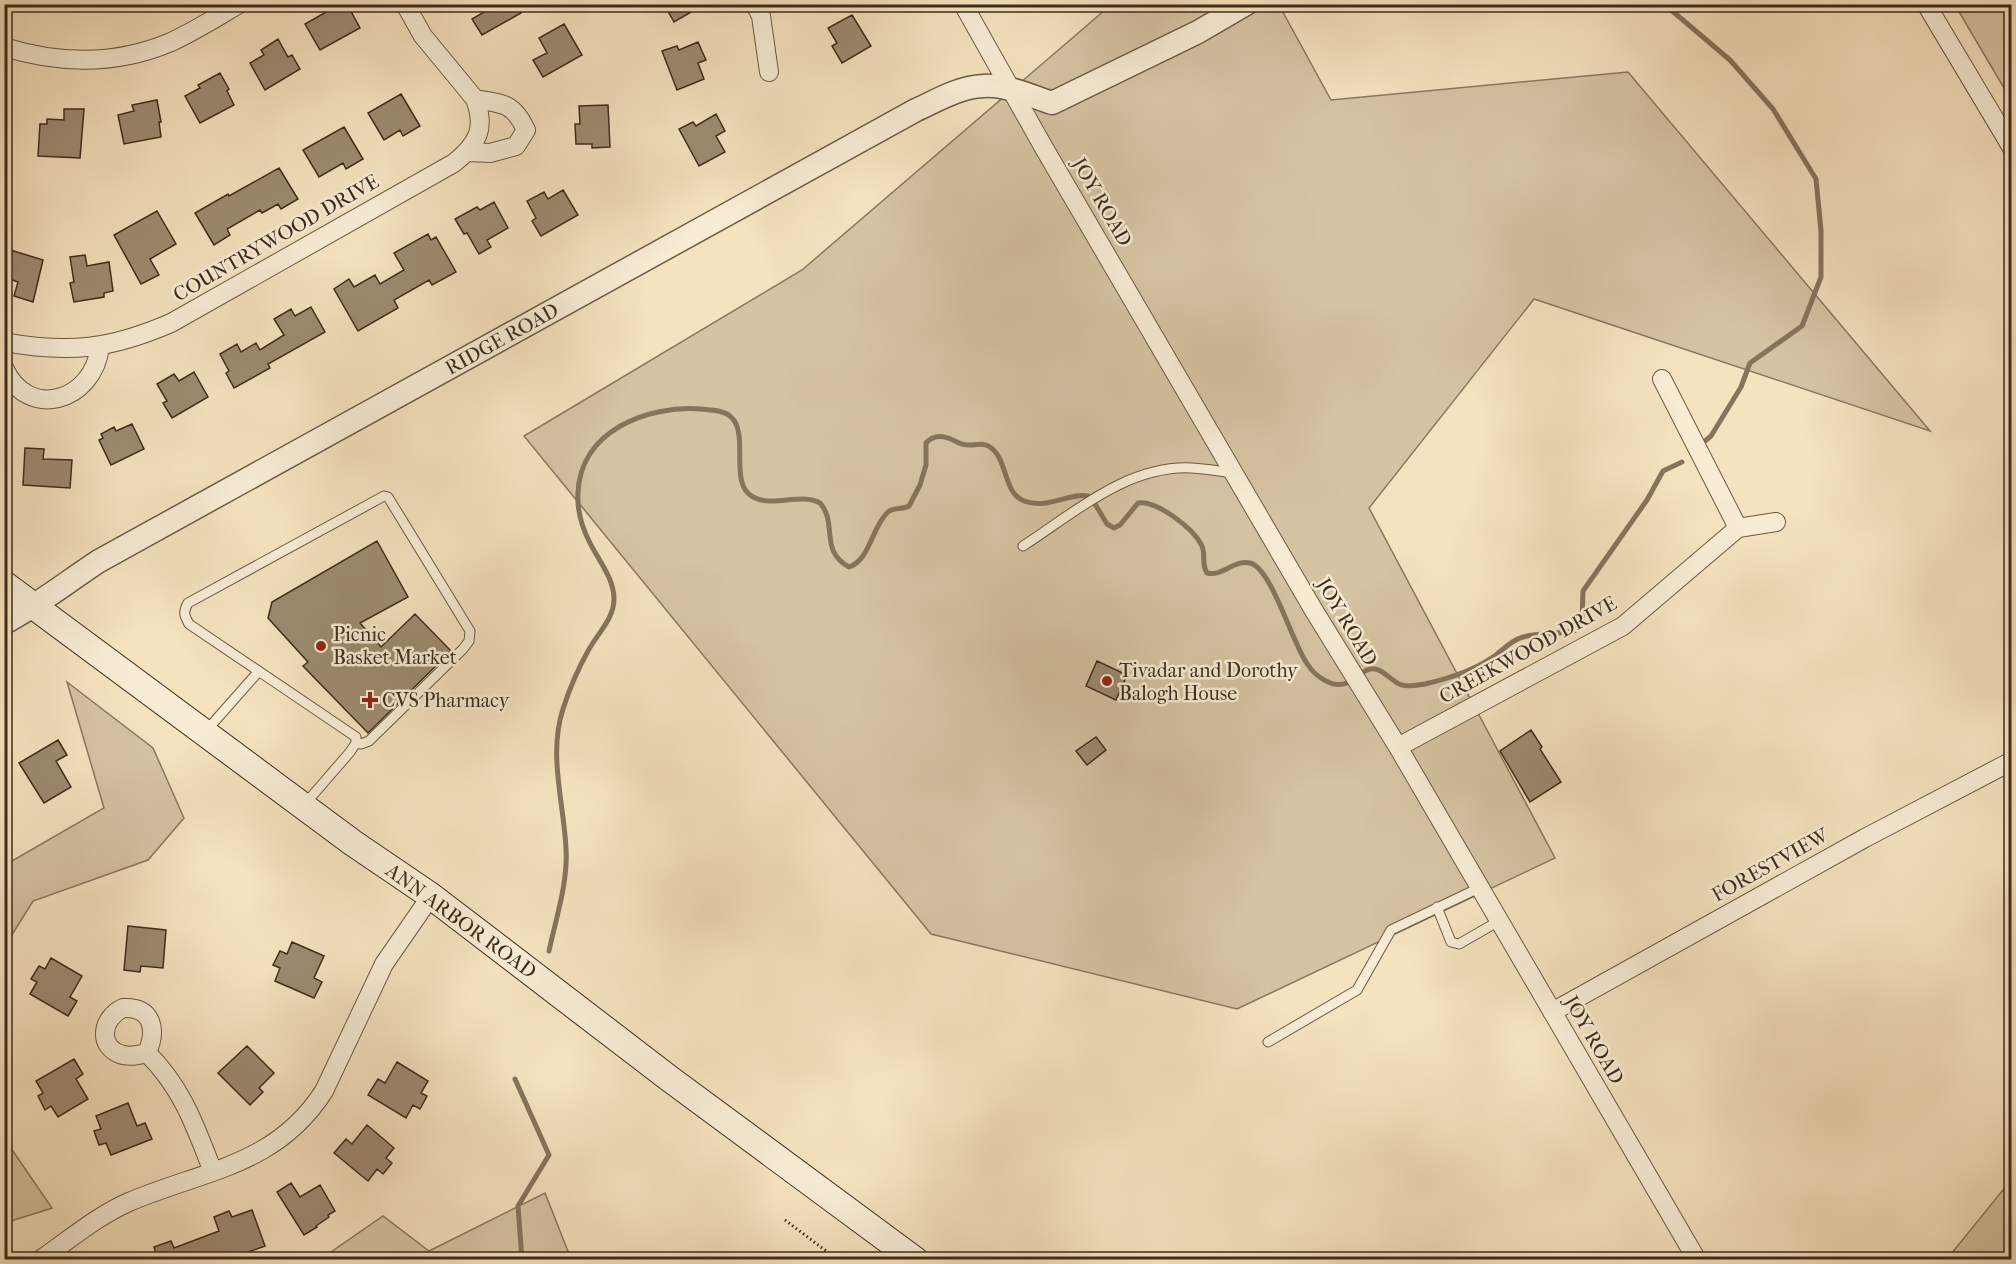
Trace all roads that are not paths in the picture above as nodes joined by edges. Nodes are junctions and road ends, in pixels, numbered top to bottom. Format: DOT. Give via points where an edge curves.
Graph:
graph roads {
  1 [pos="239,4"];
  2 [pos="405,4"];
  3 [pos="755,4"];
  4 [pos="963,4"];
  5 [pos="1246,4"];
  6 [pos="1926,4"];
  7 [pos="4,47"];
  8 [pos="769,72"];
  9 [pos="1012,90"];
  10 [pos="475,99"];
  11 [pos="2012,148"];
  12 [pos="468,152"];
  13 [pos="4,342"];
  14 [pos="100,347"];
  15 [pos="4,368"];
  16 [pos="1662,379"];
  17 [pos="1233,472"];
  18 [pos="1776,522"];
  19 [pos="1738,528"];
  20 [pos="1023,546"];
  21 [pos="4,584"];
  22 [pos="33,607"];
  23 [pos="4,623"];
  24 [pos="259,671"];
  25 [pos="204,733"];
  26 [pos="356,743"];
  27 [pos="1398,747"];
  28 [pos="2012,761"];
  29 [pos="303,806"];
  30 [pos="1479,888"];
  31 [pos="431,896"];
  32 [pos="1437,908"];
  33 [pos="1499,921"];
  34 [pos="1552,1012"];
  35 [pos="1268,1042"];
  36 [pos="147,1053"];
  37 [pos="213,1172"];
  38 [pos="2012,1257"];
  39 [pos="40,1260"];
  40 [pos="915,1260"];
  41 [pos="1697,1260"];
  42 [pos="2005,1260"];
  1 -- 7 [label="street" via="168,43 116,58 54,59"];
  2 -- 10 [label="street" via="423,36"];
  3 -- 8 [label="street" via="761,16"];
  4 -- 9 [label="street, JOY ROAD"];
  5 -- 9 [label="street, RIDGE ROAD" via="1198,32 1052,103"];
  6 -- 11 [label="street"];
  9 -- 17 [label="street, JOY ROAD"];
  9 -- 22 [label="street, RIDGE ROAD" via="983,86 951,94 916,110 99,561"];
  10 -- 12 [label="street" via="481,122"];
  10 -- 12 [label="street" via="504,104 514,110 526,130 516,146 490,153"];
  12 -- 14 [label="street, COUNTRYWOOD DRIVE" via="171,323 139,337"];
  13 -- 14 [label="street, COUNTRYWOOD DRIVE" via="44,349"];
  14 -- 15 [label="street" via="99,360 88,379 71,395 59,398 46,399 24,392"];
  16 -- 19 [label="street"];
  17 -- 20 [label="lane" via="1190,468 1157,472 1120,483"];
  17 -- 27 [label="street, JOY ROAD"];
  18 -- 19 [label="street"];
  19 -- 27 [label="street, CREEKWOOD DRIVE" via="1623,626"];
  21 -- 22 [label="main road, ANN ARBOR ROAD"];
  22 -- 23 [label="street, RIDGE ROAD"];
  22 -- 25 [label="main road, ANN ARBOR ROAD"];
  24 -- 25 [label="lane"];
  24 -- 26 [label="lane" via="356,737"];
  24 -- 26 [label="lane" via="189,624 184,610 188,603 388,497 470,631 469,640 369,741"];
  25 -- 29 [label="main road, ANN ARBOR ROAD"];
  26 -- 29 [label="lane"];
  27 -- 30 [label="street, JOY ROAD"];
  28 -- 34 [label="street, FORESTVIEW"];
  29 -- 31 [label="main road, ANN ARBOR ROAD"];
  30 -- 32 [label="lane"];
  30 -- 33 [label="street, JOY ROAD"];
  31 -- 37 [label="street" via="384,964 324,1091 311,1110 275,1143"];
  31 -- 40 [label="main road, ANN ARBOR ROAD"];
  32 -- 33 [label="lane" via="1451,942 1460,944"];
  32 -- 35 [label="lane" via="1391,930 1357,990"];
  33 -- 34 [label="street, JOY ROAD"];
  34 -- 41 [label="street, JOY ROAD"];
  36 -- 37 [label="street" via="184,1100"];
  37 -- 39 [label="street" via="113,1210"];
  38 -- 42 [label="lane"];
}
